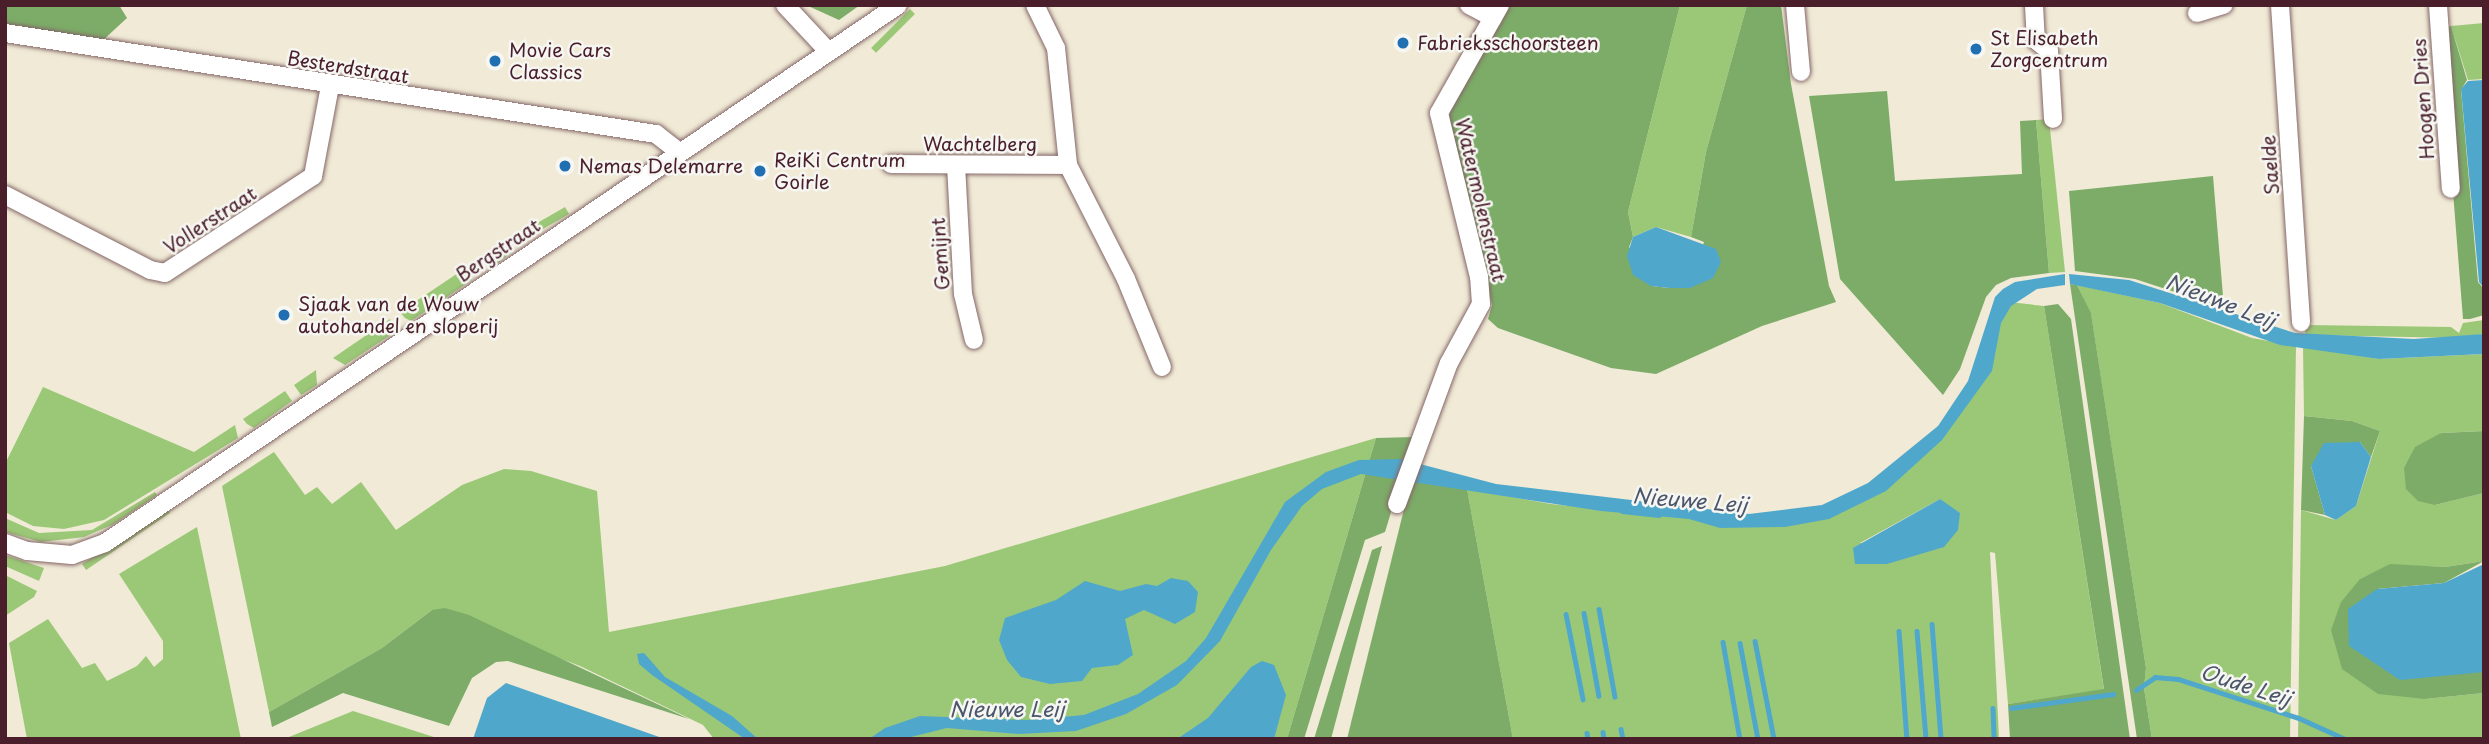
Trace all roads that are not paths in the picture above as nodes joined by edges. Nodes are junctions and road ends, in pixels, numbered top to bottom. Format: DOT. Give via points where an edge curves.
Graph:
graph roads {
  1 [pos="785,5"];
  2 [pos="898,5"];
  3 [pos="1035,5"];
  4 [pos="1469,5"];
  5 [pos="1795,5"];
  6 [pos="2034,5"];
  7 [pos="2224,5"];
  8 [pos="2280,5"];
  9 [pos="2438,5"];
  10 [pos="1497,12"];
  11 [pos="2197,13"];
  12 [pos="5,33"];
  13 [pos="828,52"];
  14 [pos="1801,72"];
  15 [pos="331,86"];
  16 [pos="2053,119"];
  17 [pos="679,152"];
  18 [pos="891,164"];
  19 [pos="956,165"];
  20 [pos="1068,166"];
  21 [pos="2451,189"];
  22 [pos="5,195"];
  23 [pos="2301,322"];
  24 [pos="974,340"];
  25 [pos="1163,367"];
  26 [pos="1399,498"];
  27 [pos="5,543"];
  1 -- 13 [label="street"];
  2 -- 13 [label="street, Bergstraat"];
  3 -- 20 [label="street" via="1056,48"];
  4 -- 10 [label="street"];
  5 -- 14 [label="street"];
  6 -- 16 [label="street" via="2036,40 2049,51"];
  7 -- 11 [label="street"];
  8 -- 23 [label="street, Saelde"];
  9 -- 21 [label="street, Hoogen Dries"];
  10 -- 26 [label="street, Watermolenstraat" via="1439,113 1480,282 1481,304 1449,363"];
  12 -- 15 [label="street, Besterdstraat"];
  13 -- 17 [label="street, Bergstraat"];
  15 -- 17 [label="street, Besterdstraat" via="656,134"];
  15 -- 22 [label="street, Vollerstraat" via="313,176 165,273 150,270"];
  17 -- 27 [label="street, Bergstraat" via="105,543 72,555 27,551"];
  18 -- 19 [label="street, Wachtelberg"];
  19 -- 20 [label="street, Wachtelberg"];
  19 -- 24 [label="street, Gemijnt" via="963,294"];
  20 -- 25 [label="street" via="1126,279"];
}
